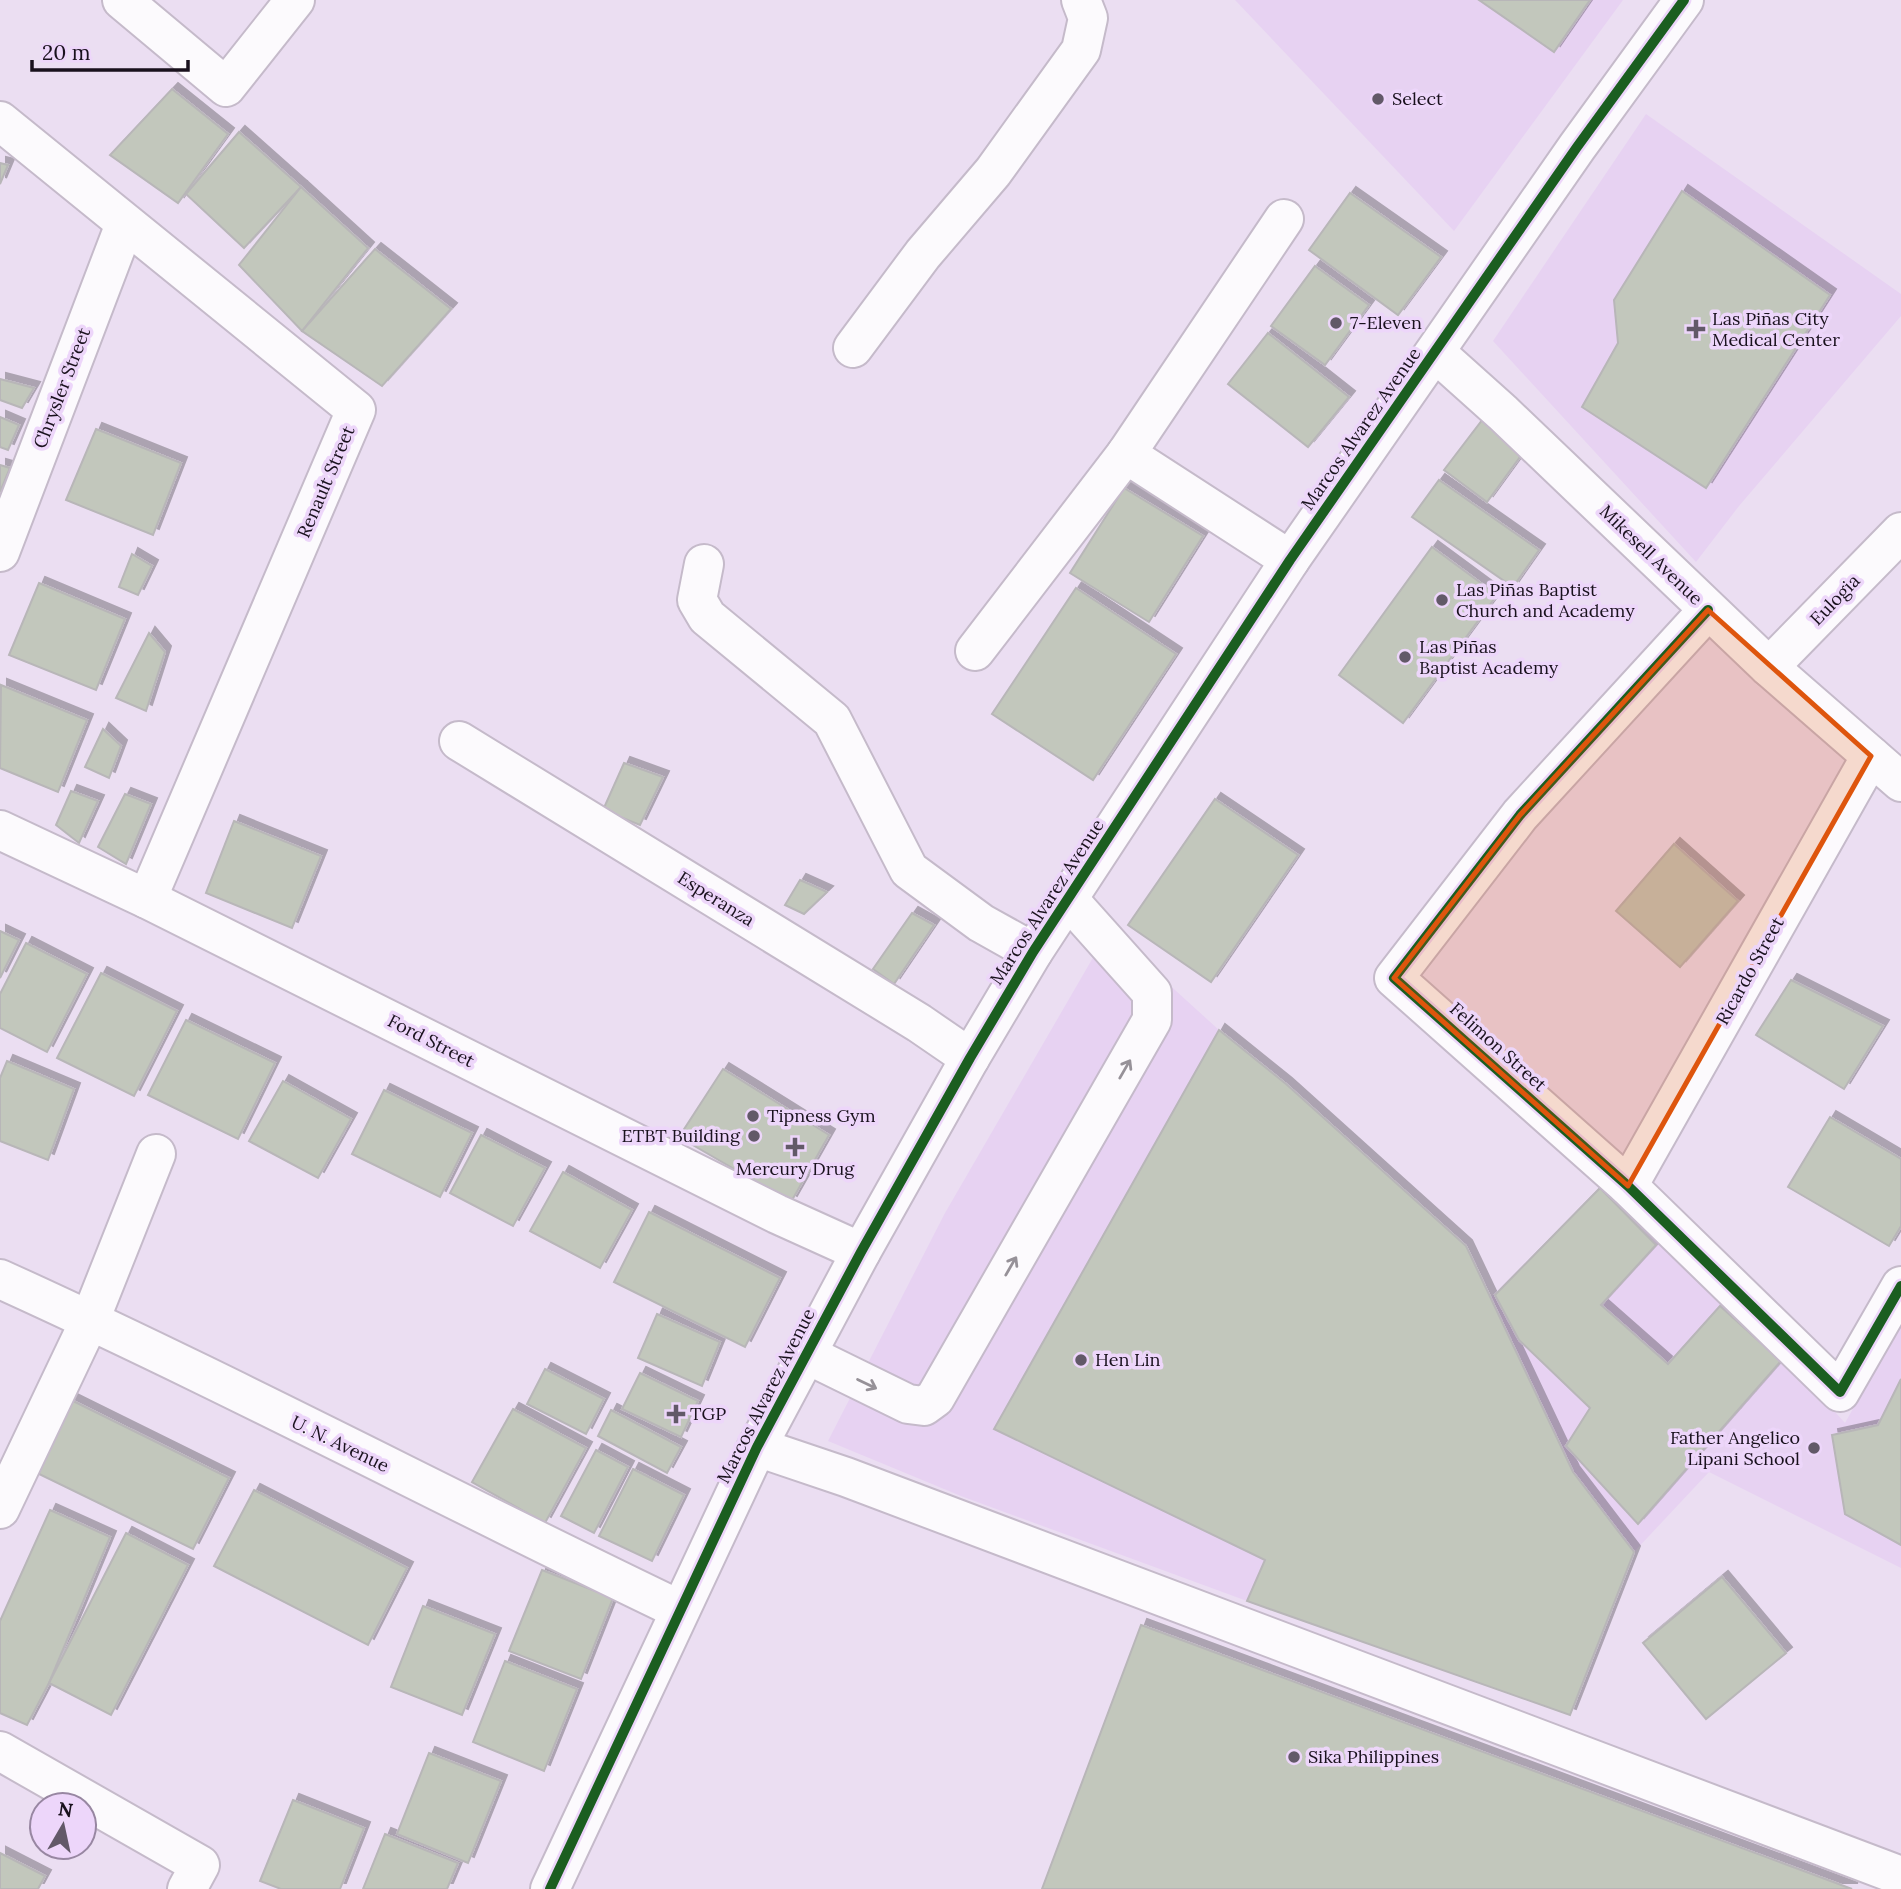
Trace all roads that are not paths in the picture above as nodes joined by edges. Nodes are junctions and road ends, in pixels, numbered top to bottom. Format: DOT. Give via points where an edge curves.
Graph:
graph roads {
  1 [pos="122,0"];
  2 [pos="295,0"];
  3 [pos="1081,0"];
  4 [pos="1684,0"];
  5 [pos="0,121"];
  6 [pos="1284,219"];
  7 [pos="125,224"];
  8 [pos="853,348"];
  9 [pos="1436,352"];
  10 [pos="1126,454"];
  11 [pos="1901,533"];
  12 [pos="0,552"];
  13 [pos="1290,560"];
  14 [pos="704,565"];
  15 [pos="1709,610"];
  16 [pos="975,651"];
  17 [pos="1769,667"];
  18 [pos="459,741"];
  19 [pos="1871,756"];
  20 [pos="1901,782"];
  21 [pos="0,830"];
  22 [pos="148,899"];
  23 [pos="1068,899"];
  24 [pos="1033,952"];
  25 [pos="970,1058"];
  26 [pos="156,1154"];
  27 [pos="1628,1186"];
  28 [pos="861,1252"];
  29 [pos="0,1279"];
  30 [pos="1901,1286"];
  31 [pos="90,1320"];
  32 [pos="806,1354"];
  33 [pos="757,1447"];
  34 [pos="0,1509"];
  35 [pos="680,1610"];
  36 [pos="0,1751"];
  37 [pos="1901,1876"];
  38 [pos="194,1877"];
  39 [pos="550,1889"];
  1 -- 2 [label="street" via="226,87"];
  3 -- 8 [label="street" via="1088,18 1081,50 993,172 923,254"];
  4 -- 9 [label="street, Marcos Alvarez Avenue"];
  5 -- 7 [label="street, Renault Street"];
  6 -- 10 [label="street"];
  7 -- 12 [label="street, Chrysler Street"];
  7 -- 22 [label="street, Renault Street" via="356,410"];
  9 -- 13 [label="street, Marcos Alvarez Avenue"];
  9 -- 15 [label="street, Mikesell Avenue"];
  10 -- 13 [label="street"];
  10 -- 16 [label="street"];
  11 -- 17 [label="street, Eulogia"];
  13 -- 23 [label="street, Marcos Alvarez Avenue"];
  14 -- 24 [label="street" via="697,600 707,617 832,720 909,870 981,923"];
  15 -- 17 [label="street, Mikesell Avenue"];
  15 -- 27 [label="street, Felimon Street" via="1520,816 1394,978"];
  17 -- 19 [label="street, Mikesell Avenue"];
  18 -- 25 [label="street, Esperanza"];
  19 -- 20 [label="street, Mikesell Avenue"];
  19 -- 27 [label="street, Ricardo Street"];
  21 -- 22 [label="street, Ford Street"];
  22 -- 28 [label="street, Ford Street"];
  23 -- 24 [label="street, Marcos Alvarez Avenue"];
  32 -- 23 [label="street, one-way" via="908,1404 924,1406 935,1398 956,1362 1152,1020 1152,993"];
  24 -- 25 [label="street, Marcos Alvarez Avenue"];
  25 -- 28 [label="street, Marcos Alvarez Avenue"];
  26 -- 31 [label="street"];
  27 -- 30 [label="street, Felimon Street" via="1840,1392"];
  28 -- 32 [label="street, Marcos Alvarez Avenue"];
  29 -- 31 [label="street, U. N. Avenue"];
  31 -- 34 [label="street"];
  31 -- 35 [label="street, U. N. Avenue"];
  32 -- 33 [label="street, Marcos Alvarez Avenue"];
  33 -- 35 [label="street, Marcos Alvarez Avenue"];
  33 -- 37 [label="street"];
  35 -- 39 [label="street, Marcos Alvarez Avenue"];
  36 -- 38 [label="street"];
}
